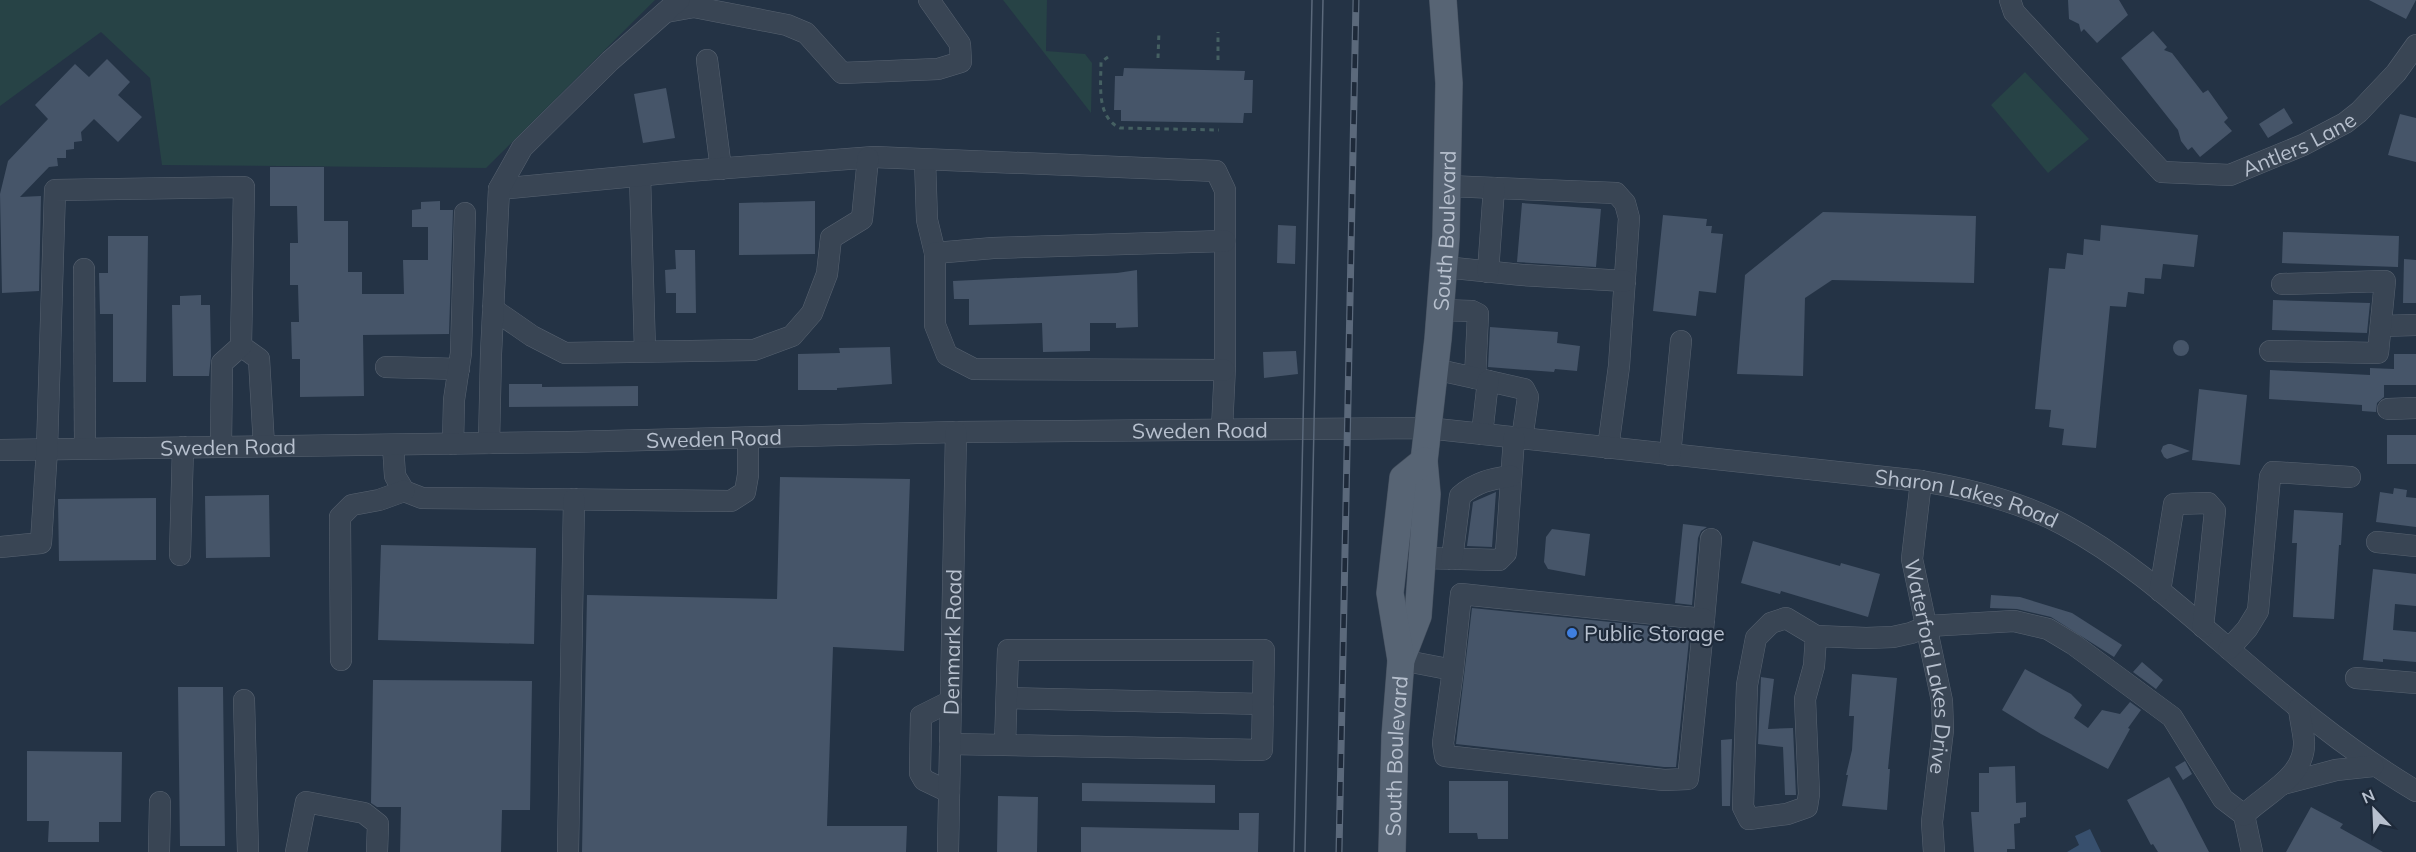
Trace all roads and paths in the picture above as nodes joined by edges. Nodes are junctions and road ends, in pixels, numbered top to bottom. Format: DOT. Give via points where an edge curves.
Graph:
graph roads {
  1 [pos="929,0"];
  2 [pos="1443,0"];
  3 [pos="2010,0"];
  4 [pos="672,6"];
  5 [pos="1159,31"];
  6 [pos="1218,32"];
  7 [pos="2416,45"];
  8 [pos="1107,57"];
  9 [pos="1158,58"];
  10 [pos="707,60"];
  11 [pos="1218,60"];
  12 [pos="1219,130"];
  13 [pos="868,158"];
  14 [pos="925,160"];
  15 [pos="721,169"];
  16 [pos="640,176"];
  17 [pos="1448,186"];
  18 [pos="1494,188"];
  19 [pos="499,189"];
  20 [pos="465,213"];
  21 [pos="1225,241"];
  22 [pos="934,253"];
  23 [pos="1444,267"];
  24 [pos="84,269"];
  25 [pos="1488,272"];
  26 [pos="1625,281"];
  27 [pos="2282,284"];
  28 [pos="493,309"];
  29 [pos="1440,310"];
  30 [pos="2416,325"];
  31 [pos="2381,326"];
  32 [pos="1681,341"];
  33 [pos="241,346"];
  34 [pos="645,351"];
  35 [pos="2270,351"];
  36 [pos="386,368"];
  37 [pos="459,369"];
  38 [pos="1434,369"];
  39 [pos="1224,370"];
  40 [pos="1481,379"];
  41 [pos="2416,408"];
  42 [pos="2388,409"];
  43 [pos="1427,428"];
  44 [pos="1222,429"];
  45 [pos="956,432"];
  46 [pos="1482,434"];
  47 [pos="748,438"];
  48 [pos="1518,439"];
  49 [pos="489,443"];
  50 [pos="453,444"];
  51 [pos="393,445"];
  52 [pos="221,446"];
  53 [pos="264,446"];
  54 [pos="183,447"];
  55 [pos="85,448"];
  56 [pos="1608,448"];
  57 [pos="47,449"];
  58 [pos="0,450"];
  59 [pos="1670,455"];
  60 [pos="1424,461"];
  61 [pos="1511,476"];
  62 [pos="2350,477"];
  63 [pos="1921,481"];
  64 [pos="405,491"];
  65 [pos="1427,494"];
  66 [pos="1460,496"];
  67 [pos="574,500"];
  68 [pos="1711,539"];
  69 [pos="2377,542"];
  70 [pos="2416,546"];
  71 [pos="0,547"];
  72 [pos="180,555"];
  73 [pos="1423,558"];
  74 [pos="1452,559"];
  75 [pos="2160,591"];
  76 [pos="1704,619"];
  77 [pos="1928,626"];
  78 [pos="2203,627"];
  79 [pos="1816,636"];
  80 [pos="2229,649"];
  81 [pos="341,660"];
  82 [pos="1401,660"];
  83 [pos="1453,670"];
  84 [pos="2356,678"];
  85 [pos="2416,683"];
  86 [pos="1007,698"];
  87 [pos="244,700"];
  88 [pos="951,701"];
  89 [pos="1263,704"];
  90 [pos="2299,708"];
  91 [pos="950,744"];
  92 [pos="1005,745"];
  93 [pos="2373,766"];
  94 [pos="2280,785"];
  95 [pos="949,792"];
  96 [pos="2416,792"];
  97 [pos="160,802"];
  98 [pos="2244,815"];
  99 [pos="159,852"];
  100 [pos="248,852"];
  101 [pos="296,852"];
  102 [pos="377,852"];
  103 [pos="568,852"];
  104 [pos="948,852"];
  105 [pos="1392,852"];
  106 [pos="1934,852"];
  107 [pos="2252,852"];
  1 -- 4 [label="street" via="960,44 961,62 938,69 842,73 806,33 787,25"];
  2 -- 17 [label="main road, South Boulevard" via="1449,83"];
  3 -- 7 [label="street, Antlers Lane" via="2014,12 2162,172 2230,175 2303,145 2359,112"];
  4 -- 19 [label="street" via="522,148"];
  5 -- 9 [label="path"];
  6 -- 11 [label="path"];
  8 -- 12 [label="path" via="1101,62 1101,98 1110,124 1120,128"];
  10 -- 15 [label="street"];
  13 -- 14 [label="street"];
  13 -- 15 [label="street"];
  13 -- 34 [label="street" via="862,219 831,238 827,274 812,313 792,336 754,350"];
  14 -- 21 [label="street" via="1216,171 1225,190"];
  14 -- 22 [label="street" via="927,220"];
  15 -- 16 [label="street"];
  16 -- 19 [label="street"];
  16 -- 34 [label="street"];
  17 -- 18 [label="street"];
  17 -- 23 [label="main road, South Boulevard"];
  18 -- 25 [label="street"];
  18 -- 26 [label="street" via="1616,193 1625,203 1629,218"];
  19 -- 28 [label="street"];
  20 -- 37 [label="street"];
  21 -- 22 [label="street"];
  21 -- 39 [label="street"];
  22 -- 39 [label="street" via="935,325 947,355 974,369"];
  23 -- 25 [label="street"];
  23 -- 29 [label="main road, South Boulevard"];
  24 -- 55 [label="street"];
  25 -- 26 [label="street"];
  26 -- 56 [label="street" via="1620,366"];
  27 -- 31 [label="street" via="2385,281"];
  28 -- 34 [label="street" via="565,353"];
  28 -- 49 [label="street"];
  29 -- 38 [label="main road, South Boulevard"];
  29 -- 40 [label="street" via="1478,314"];
  30 -- 31 [label="street"];
  31 -- 35 [label="street" via="2378,353"];
  32 -- 59 [label="street"];
  33 -- 52 [label="street" via="222,363"];
  33 -- 53 [label="street" via="260,359"];
  33 -- 57 [label="street" via="244,187 55,190"];
  36 -- 37 [label="street"];
  37 -- 50 [label="street"];
  38 -- 40 [label="street"];
  38 -- 43 [label="main road, South Boulevard"];
  39 -- 44 [label="street"];
  40 -- 46 [label="street"];
  40 -- 48 [label="street" via="1524,389 1528,397"];
  41 -- 42 [label="street"];
  43 -- 44 [label="street, Sweden Road"];
  43 -- 46 [label="street, Sharon Lakes Road"];
  43 -- 60 [label="main road, South Boulevard"];
  44 -- 45 [label="street, Sweden Road"];
  45 -- 47 [label="street, Sweden Road"];
  45 -- 88 [label="street, Denmark Road"];
  46 -- 48 [label="street, Sharon Lakes Road"];
  47 -- 49 [label="street, Sweden Road"];
  47 -- 67 [label="street" via="745,492 731,501"];
  48 -- 56 [label="street, Sharon Lakes Road"];
  48 -- 61 [label="street"];
  49 -- 50 [label="street, Sweden Road"];
  50 -- 51 [label="street, Sweden Road"];
  51 -- 53 [label="street, Sweden Road"];
  51 -- 64 [label="street" via="395,476"];
  52 -- 53 [label="street, Sweden Road"];
  52 -- 54 [label="street, Sweden Road"];
  54 -- 55 [label="street, Sweden Road"];
  54 -- 72 [label="street"];
  55 -- 57 [label="street, Sweden Road"];
  56 -- 59 [label="street, Sharon Lakes Road"];
  57 -- 58 [label="street, Sweden Road"];
  57 -- 71 [label="street" via="41,543"];
  59 -- 63 [label="street, Sharon Lakes Road"];
  60 -- 65 [label="main road, South Boulevard"];
  60 -- 82 [label="main road, South Boulevard" via="1403,478 1390,593"];
  61 -- 66 [label="street" via="1486,480"];
  61 -- 74 [label="street" via="1506,553 1499,560"];
  62 -- 80 [label="street" via="2273,472 2258,611"];
  63 -- 75 [label="street, Sharon Lakes Road" via="1992,496 2062,524 2118,558"];
  63 -- 77 [label="street, Waterford Lakes Drive" via="1912,559"];
  64 -- 67 [label="street" via="422,498"];
  64 -- 81 [label="street" via="352,505 340,517"];
  65 -- 66 [label="street"];
  65 -- 73 [label="main road, South Boulevard"];
  66 -- 74 [label="street"];
  67 -- 103 [label="street"];
  68 -- 76 [label="street"];
  69 -- 70 [label="street"];
  73 -- 74 [label="street"];
  73 -- 82 [label="main road, South Boulevard" via="1418,616"];
  75 -- 78 [label="street, Sharon Lakes Road"];
  75 -- 78 [label="street" via="2174,504 2208,503 2215,511"];
  76 -- 83 [label="street" via="1461,594"];
  76 -- 83 [label="street" via="1688,779 1641,778 1445,756 1443,743"];
  77 -- 79 [label="street" via="1893,637"];
  77 -- 98 [label="street" via="2014,621 2048,629 2172,717 2223,799"];
  77 -- 106 [label="street, Waterford Lakes Drive" via="1942,701 1932,822"];
  78 -- 80 [label="street, Sharon Lakes Road"];
  79 -- 79 [label="street" via="1786,618 1771,623 1756,638 1747,685 1743,767 1743,807 1749,819 1807,807 1805,699 1814,666"];
  80 -- 90 [label="street, Sharon Lakes Road"];
  82 -- 83 [label="street"];
  82 -- 105 [label="main road, South Boulevard"];
  84 -- 85 [label="street"];
  86 -- 89 [label="street"];
  86 -- 89 [label="street" via="1008,650 1263,650"];
  86 -- 92 [label="street"];
  87 -- 100 [label="street"];
  88 -- 91 [label="street, Denmark Road"];
  88 -- 95 [label="street" via="921,716 920,773 924,780"];
  89 -- 92 [label="street" via="1262,750"];
  90 -- 93 [label="street, Sharon Lakes Road"];
  90 -- 94 [label="street" via="2302,758 2294,773"];
  91 -- 92 [label="street"];
  91 -- 95 [label="street, Denmark Road"];
  93 -- 94 [label="street" via="2336,770"];
  93 -- 96 [label="street, Sharon Lakes Road"];
  94 -- 98 [label="street"];
  95 -- 104 [label="street, Denmark Road"];
  97 -- 99 [label="street"];
  98 -- 107 [label="street"];
  101 -- 102 [label="street" via="306,802 364,813 378,824"];
}
